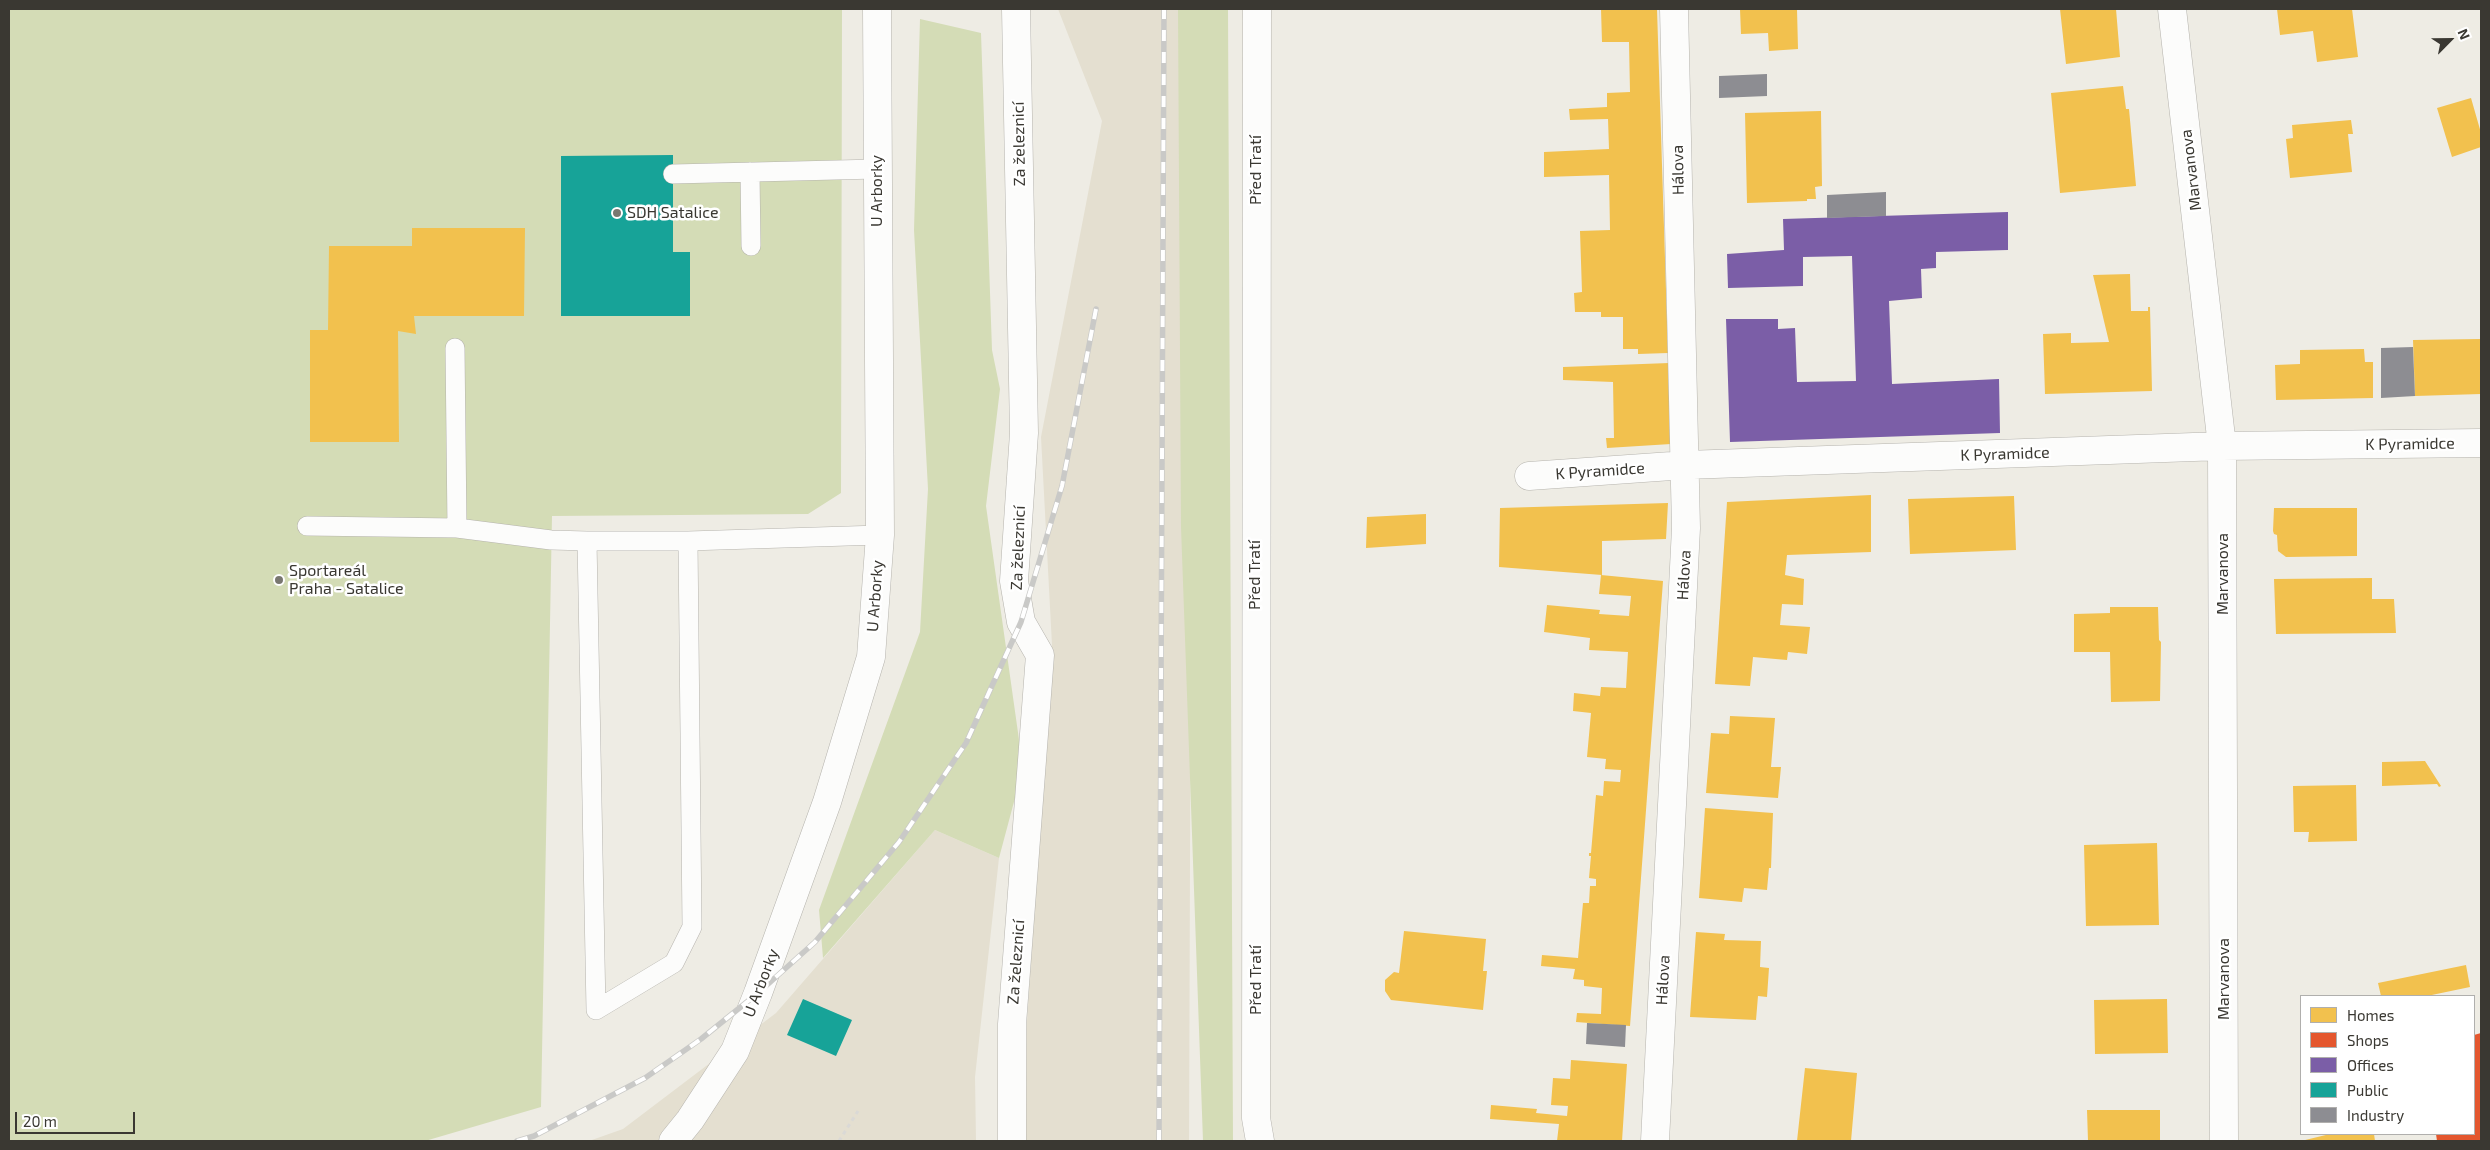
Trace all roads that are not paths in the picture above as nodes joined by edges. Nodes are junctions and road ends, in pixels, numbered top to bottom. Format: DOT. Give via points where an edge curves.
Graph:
graph roads {
  1 [pos="877,9"];
  2 [pos="1016,9"];
  3 [pos="1257,9"];
  4 [pos="1674,9"];
  5 [pos="2172,9"];
  6 [pos="876,170"];
  7 [pos="750,172"];
  8 [pos="673,174"];
  9 [pos="751,246"];
  10 [pos="454,348"];
  11 [pos="2481,443"];
  12 [pos="2222,446"];
  13 [pos="1686,465"];
  14 [pos="1529,476"];
  15 [pos="307,526"];
  16 [pos="457,528"];
  17 [pos="880,535"];
  18 [pos="587,541"];
  19 [pos="688,541"];
  20 [pos="673,1141"];
  21 [pos="1012,1141"];
  22 [pos="1260,1141"];
  23 [pos="1655,1141"];
  24 [pos="2224,1141"];
  1 -- 6 [label="street, U Arborky"];
  2 -- 21 [label="street, Za železnicí" via="1024,433 1014,581 1021,622 1040,655 1012,1024"];
  3 -- 22 [label="street, Před Tratí" via="1256,1118"];
  4 -- 13 [label="street, Hálova"];
  5 -- 12 [label="street, Marvanova"];
  6 -- 7 [label="lane"];
  6 -- 17 [label="street, U Arborky"];
  7 -- 8 [label="lane"];
  7 -- 9 [label="lane"];
  10 -- 16 [label="lane"];
  11 -- 12 [label="street, K Pyramidce"];
  12 -- 13 [label="street, K Pyramidce"];
  12 -- 24 [label="street, Marvanova"];
  13 -- 14 [label="street, K Pyramidce"];
  13 -- 23 [label="street, Hálova" via="1686,528"];
  15 -- 16 [label="lane"];
  16 -- 18 [label="lane" via="551,540"];
  17 -- 19 [label="lane"];
  17 -- 20 [label="street, U Arborky" via="871,656 827,802 735,1051"];
  18 -- 19 [label="lane"];
  18 -- 19 [label="lane" via="596,1010 674,962 692,927"];
}
